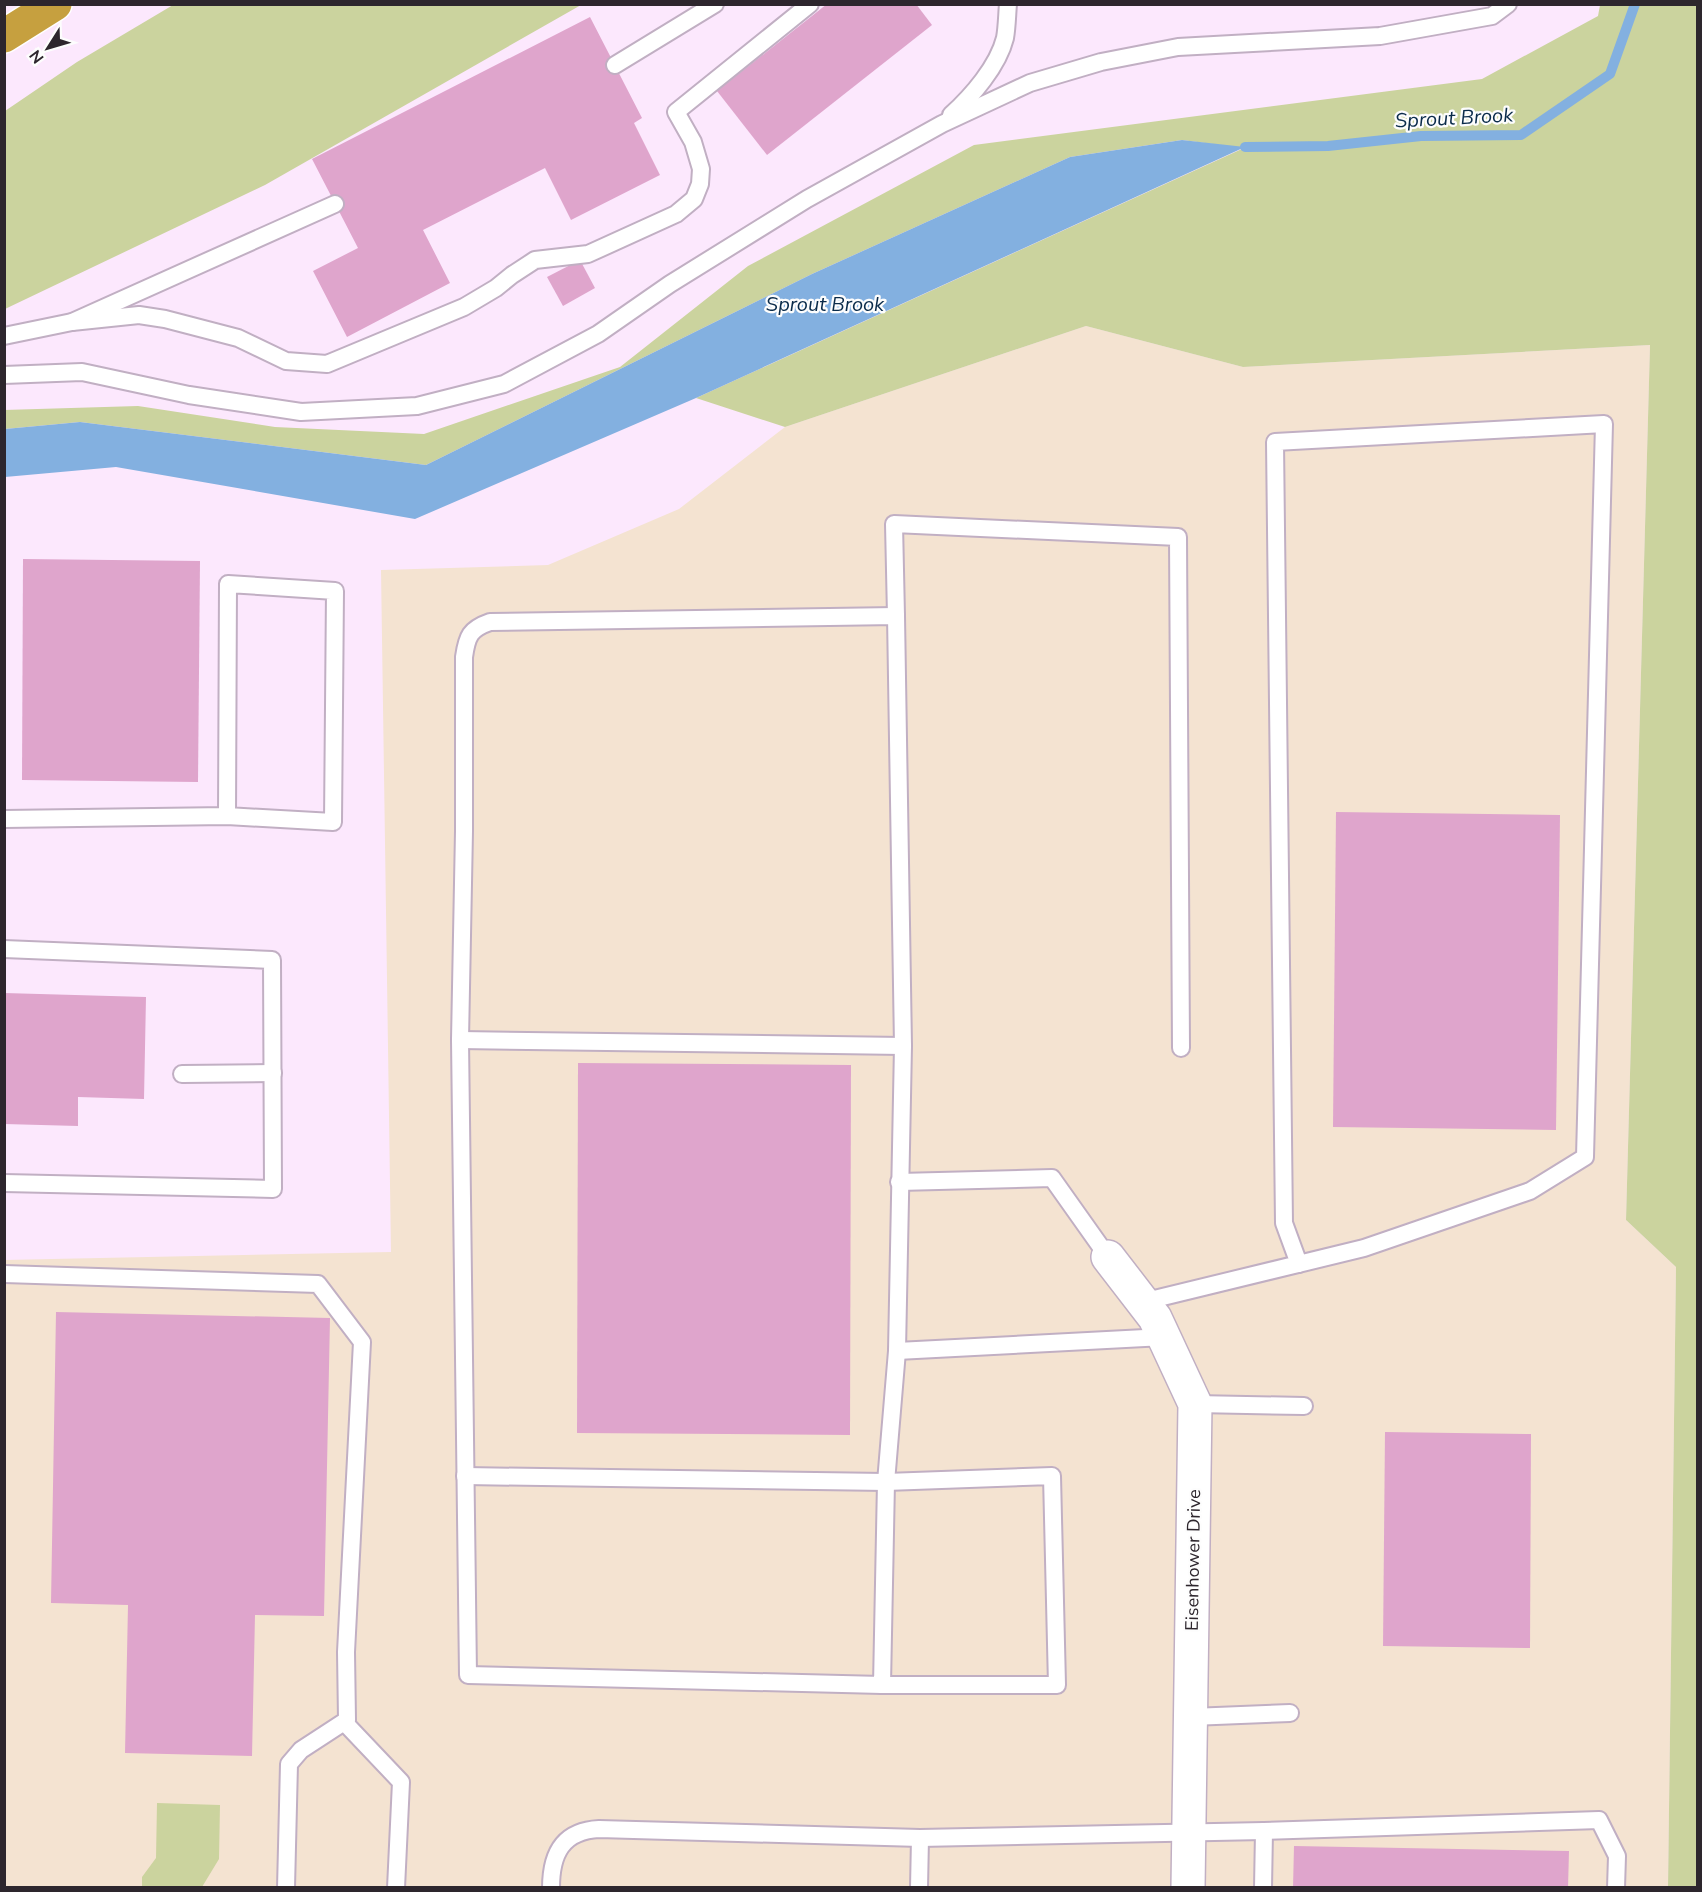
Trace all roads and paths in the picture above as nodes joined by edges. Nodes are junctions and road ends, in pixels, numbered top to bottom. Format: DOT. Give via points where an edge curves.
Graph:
graph roads {
  1 [pos="55,4"];
  2 [pos="714,4"];
  3 [pos="810,4"];
  4 [pos="1008,4"];
  5 [pos="1508,4"];
  6 [pos="4,36"];
  7 [pos="615,65"];
  8 [pos="942,124"];
  9 [pos="335,204"];
  10 [pos="72,321"];
  11 [pos="4,336"];
  12 [pos="4,375"];
  13 [pos="896,616"];
  14 [pos="227,816"];
  15 [pos="4,819"];
  16 [pos="4,949"];
  17 [pos="460,1040"];
  18 [pos="903,1047"];
  19 [pos="1181,1048"];
  20 [pos="273,1073"];
  21 [pos="182,1074"];
  22 [pos="899,1182"];
  23 [pos="4,1183"];
  24 [pos="1108,1257"];
  25 [pos="1299,1264"];
  26 [pos="4,1274"];
  27 [pos="1142,1302"];
  28 [pos="1164,1337"];
  29 [pos="897,1351"];
  30 [pos="1195,1404"];
  31 [pos="1304,1406"];
  32 [pos="465,1476"];
  33 [pos="886,1482"];
  34 [pos="882,1685"];
  35 [pos="1290,1713"];
  36 [pos="1191,1718"];
  37 [pos="345,1723"];
  38 [pos="1189,1832"];
  39 [pos="1264,1832"];
  40 [pos="920,1838"];
  41 [pos="286,1887"];
  42 [pos="396,1887"];
  43 [pos="551,1887"];
  44 [pos="919,1887"];
  45 [pos="1188,1887"];
  46 [pos="1263,1887"];
  47 [pos="1616,1887"];
  1 -- 6 [label="highway"];
  2 -- 7 [label="lane"];
  3 -- 10 [label="lane" via="676,112 693,142 701,169 694,199 676,214 588,254 535,260 464,307 327,364 286,361 238,338 165,318 139,315"];
  4 -- 8 [label="lane" via="1005,38 986,77"];
  5 -- 8 [label="lane" via="1492,16 1380,36 1178,47 1101,62 1030,83"];
  8 -- 12 [label="lane" via="807,200 670,284 598,334 504,384 417,406 301,412 189,395 82,372"];
  9 -- 10 [label="lane"];
  10 -- 11 [label="lane"];
  13 -- 17 [label="lane" via="490,622 476,627 466,641 464,657"];
  13 -- 18 [label="lane"];
  13 -- 19 [label="lane" via="894,524 1178,537"];
  14 -- 14 [label="lane" via="228,585 335,591 333,822"];
  14 -- 15 [label="lane"];
  16 -- 20 [label="lane" via="272,960"];
  17 -- 18 [label="lane"];
  17 -- 32 [label="lane"];
  18 -- 22 [label="lane"];
  20 -- 21 [label="lane"];
  20 -- 23 [label="lane" via="273,1189"];
  22 -- 24 [label="lane" via="1052,1178"];
  22 -- 29 [label="lane"];
  24 -- 27 [label="street, Eisenhower Drive"];
  25 -- 25 [label="lane" via="1364,1248 1530,1191 1585,1157 1604,424 1275,442 1284,1223"];
  25 -- 27 [label="lane"];
  26 -- 37 [label="lane" via="318,1284 362,1342"];
  27 -- 28 [label="street, Eisenhower Drive"];
  28 -- 29 [label="lane"];
  28 -- 30 [label="street, Eisenhower Drive"];
  29 -- 33 [label="lane"];
  30 -- 31 [label="lane"];
  30 -- 36 [label="street, Eisenhower Drive"];
  32 -- 33 [label="lane"];
  32 -- 34 [label="lane" via="468,1675"];
  33 -- 34 [label="lane"];
  33 -- 34 [label="lane" via="1052,1476 1057,1685"];
  35 -- 36 [label="lane"];
  36 -- 38 [label="street, Eisenhower Drive"];
  37 -- 41 [label="lane" via="302,1750 289,1764"];
  37 -- 42 [label="lane" via="401,1782"];
  38 -- 39 [label="lane"];
  38 -- 40 [label="lane"];
  38 -- 45 [label="street, Eisenhower Drive"];
  39 -- 46 [label="lane"];
  39 -- 47 [label="lane" via="1599,1820 1617,1856"];
  40 -- 43 [label="lane" via="585,1830 563,1843 551,1869"];
  40 -- 44 [label="lane"];
}
